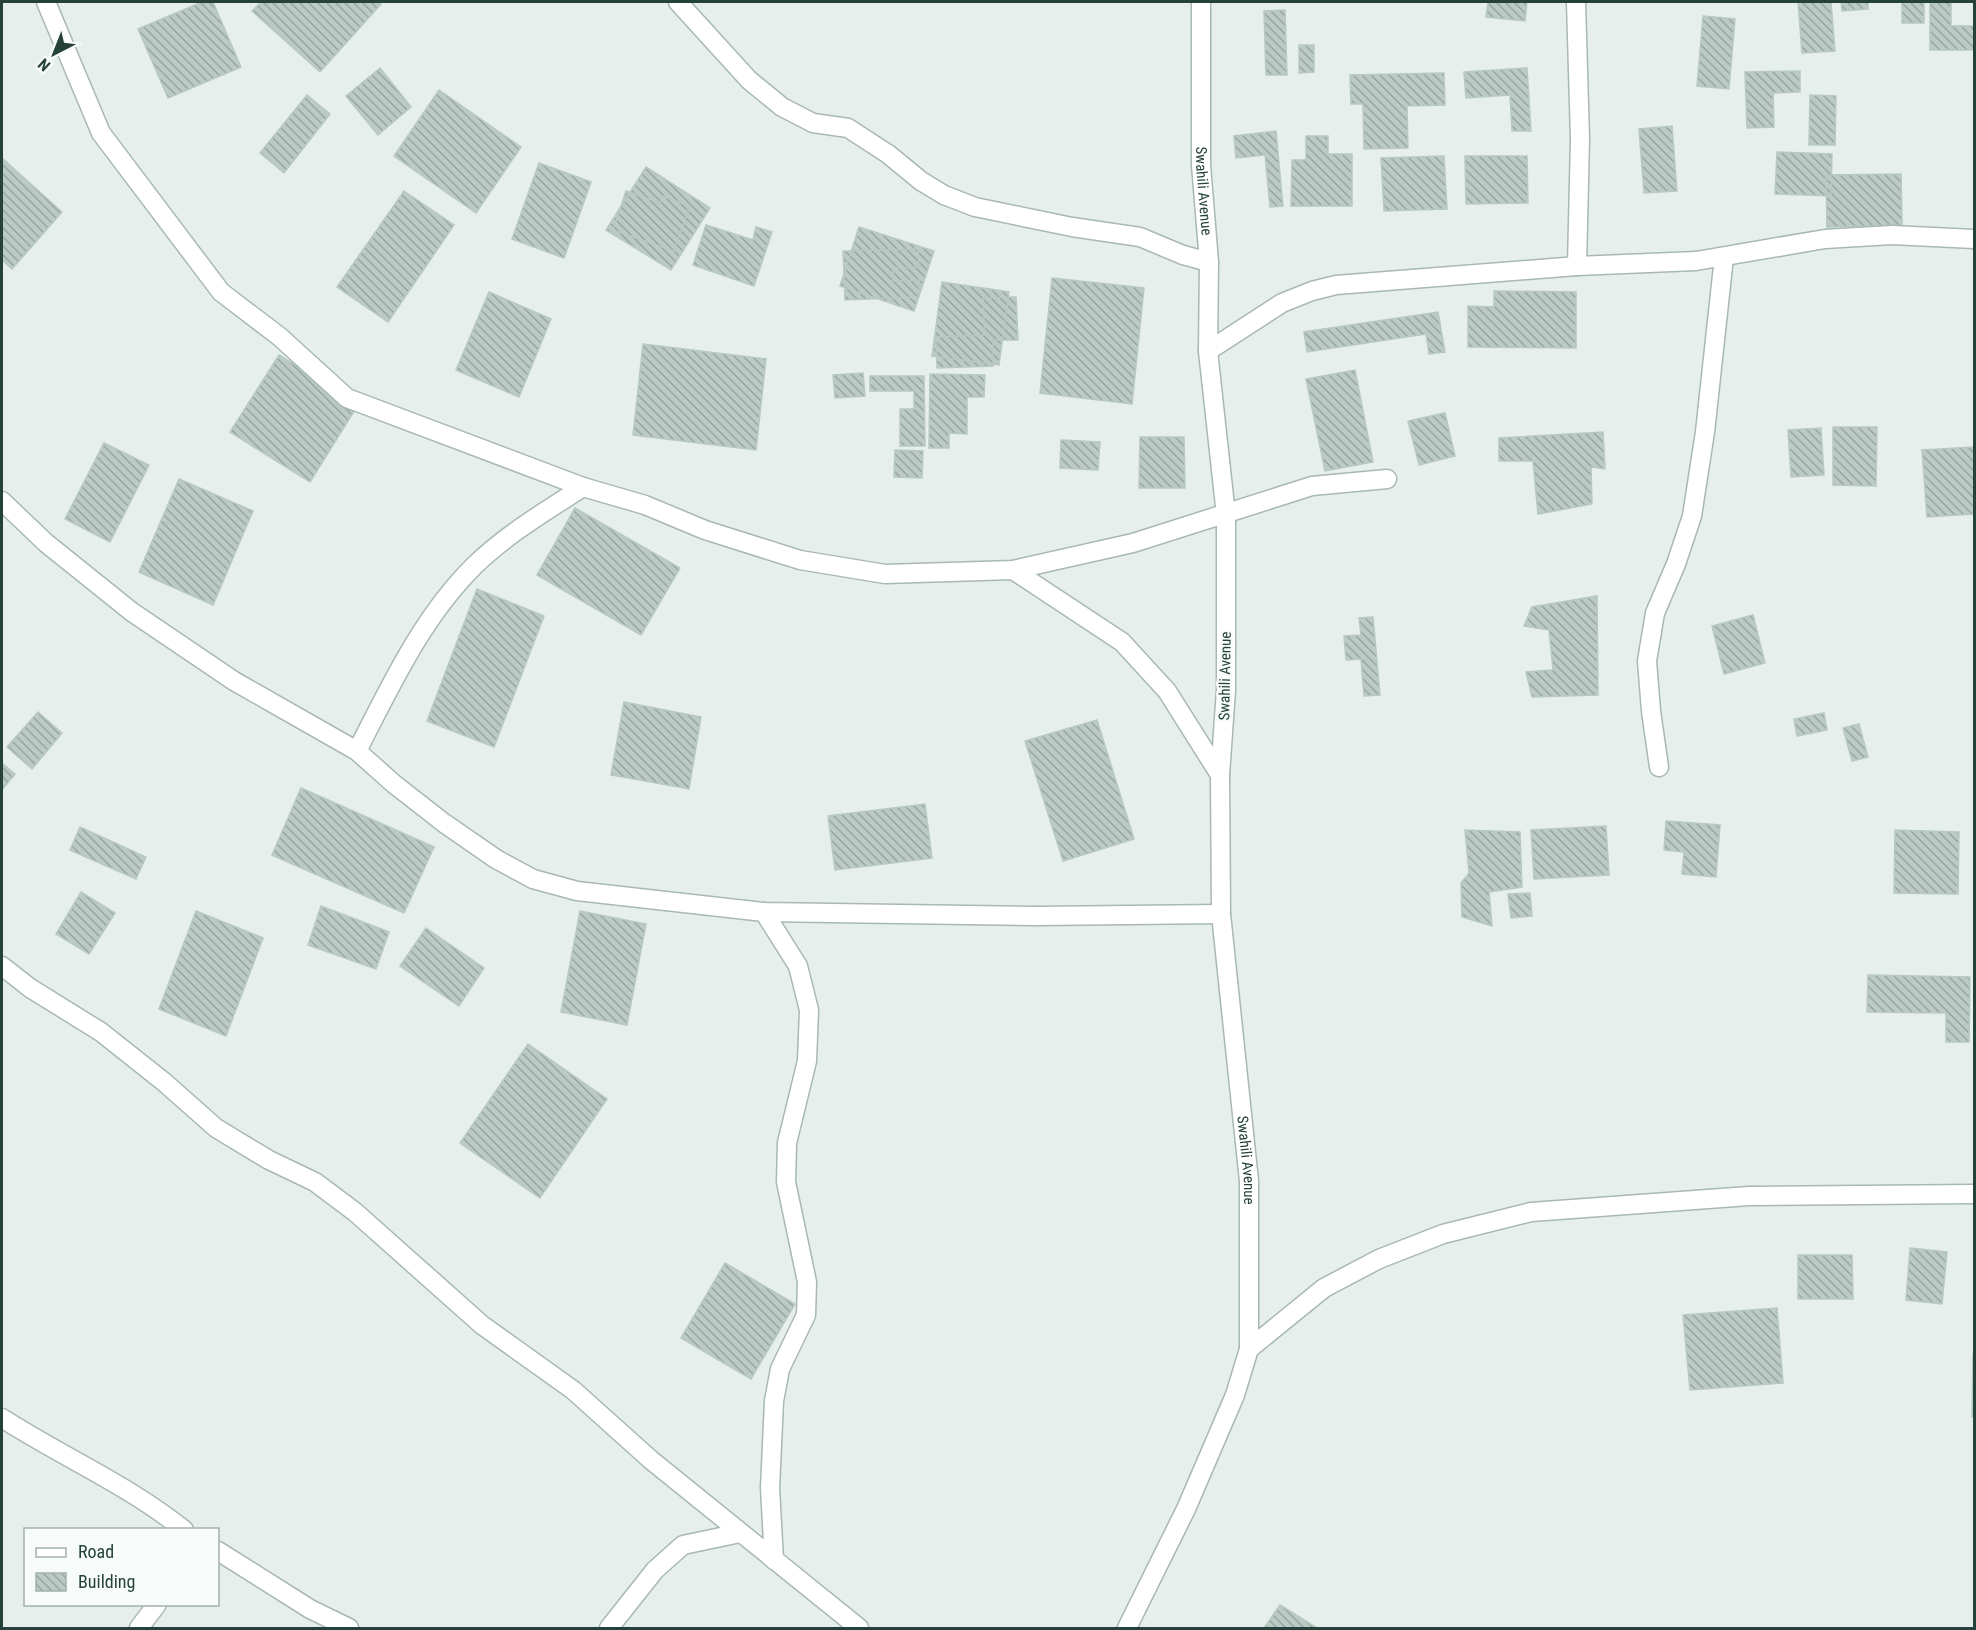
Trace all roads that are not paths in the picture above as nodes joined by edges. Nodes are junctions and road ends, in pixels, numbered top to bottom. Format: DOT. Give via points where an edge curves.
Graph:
graph roads {
  1 [pos="46,2"];
  2 [pos="678,2"];
  3 [pos="1202,2"];
  4 [pos="1576,2"];
  5 [pos="1974,239"];
  6 [pos="1724,257"];
  7 [pos="1209,262"];
  8 [pos="1577,266"];
  9 [pos="1208,351"];
  10 [pos="1387,479"];
  11 [pos="583,487"];
  12 [pos="2,501"];
  13 [pos="1226,514"];
  14 [pos="1013,570"];
  15 [pos="357,751"];
  16 [pos="1659,767"];
  17 [pos="1220,775"];
  18 [pos="764,912"];
  19 [pos="1221,914"];
  20 [pos="2,966"];
  21 [pos="1974,1194"];
  22 [pos="1249,1349"];
  23 [pos="2,1418"];
  24 [pos="182,1528"];
  25 [pos="740,1533"];
  26 [pos="219,1552"];
  27 [pos="774,1560"];
  28 [pos="156,1606"];
  29 [pos="139,1629"];
  30 [pos="349,1629"];
  31 [pos="609,1629"];
  32 [pos="859,1629"];
  33 [pos="1126,1629"];
  1 -- 11 [label="street" via="101,133 221,292 280,337 347,398"];
  2 -- 7 [label="street" via="749,80 782,107 813,123 848,128 944,195 986,209 1140,237"];
  3 -- 7 [label="street, Swahili Avenue" via="1200,165"];
  4 -- 8 [label="street" via="1580,139"];
  5 -- 6 [label="street" via="1892,235 1825,239"];
  6 -- 8 [label="street"];
  6 -- 16 [label="street" via="1692,516 1655,613 1647,660"];
  7 -- 9 [label="street, Swahili Avenue"];
  8 -- 9 [label="street" via="1336,285 1282,303"];
  9 -- 13 [label="street, Swahili Avenue"];
  10 -- 13 [label="street" via="1312,486"];
  11 -- 14 [label="street" via="645,504 705,530 800,560 885,574"];
  11 -- 15 [label="street" via="500,544 435,611"];
  12 -- 15 [label="street" via="46,543 132,612 234,681"];
  13 -- 14 [label="street" via="1133,543"];
  13 -- 17 [label="street, Swahili Avenue" via="1226,690"];
  14 -- 17 [label="street" via="1122,642 1167,691"];
  15 -- 18 [label="street" via="444,823 496,860 533,879 577,891"];
  17 -- 19 [label="street, Swahili Avenue"];
  18 -- 19 [label="street"];
  18 -- 27 [label="street" via="798,966 809,1010 807,1061 787,1143 786,1182 807,1282 806,1315 780,1369 774,1401 770,1488"];
  19 -- 22 [label="street, Swahili Avenue" via="1249,1181"];
  20 -- 25 [label="street" via="101,1032 216,1128 315,1182 355,1212 482,1325 573,1390"];
  21 -- 22 [label="street" via="1749,1196 1532,1212 1443,1234 1379,1259 1324,1288"];
  22 -- 33 [label="street, Swahili Avenue" via="1235,1395 1186,1509"];
  23 -- 24 [label="street" via="161,1511"];
  25 -- 27 [label="street"];
  25 -- 31 [label="street" via="683,1545 655,1570"];
  26 -- 30 [label="street"];
  27 -- 32 [label="street"];
  28 -- 29 [label="street"];
}
